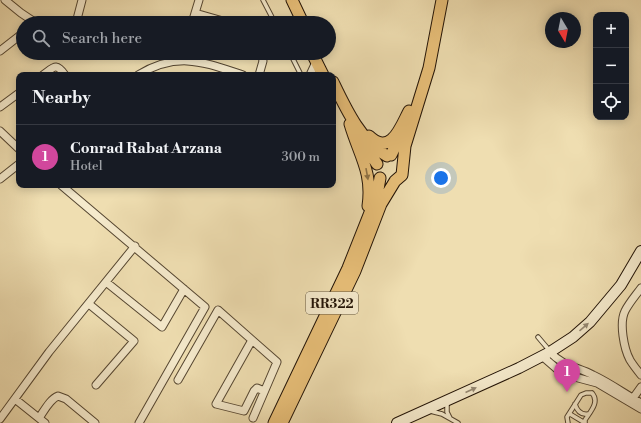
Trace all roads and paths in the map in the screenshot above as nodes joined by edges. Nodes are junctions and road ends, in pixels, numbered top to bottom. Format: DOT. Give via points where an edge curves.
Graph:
graph roads {
  1 [pos="5,0"];
  2 [pos="82,0"];
  3 [pos="199,0"];
  4 [pos="263,0"];
  5 [pos="285,0"];
  6 [pos="292,0"];
  7 [pos="437,0"];
  8 [pos="442,0"];
  9 [pos="195,12"];
  10 [pos="26,16"];
  11 [pos="78,16"];
  12 [pos="194,16"];
  13 [pos="208,16"];
  14 [pos="271,16"];
  15 [pos="293,16"];
  16 [pos="300,16"];
  17 [pos="16,38"];
  18 [pos="0,51"];
  19 [pos="263,60"];
  20 [pos="294,60"];
  21 [pos="315,60"];
  22 [pos="317,60"];
  23 [pos="319,60"];
  24 [pos="182,61"];
  25 [pos="47,72"];
  26 [pos="63,72"];
  27 [pos="144,72"];
  28 [pos="233,72"];
  29 [pos="260,72"];
  30 [pos="300,72"];
  31 [pos="312,72"];
  32 [pos="322,72"];
  33 [pos="327,72"];
  34 [pos="336,88"];
  35 [pos="16,95"];
  36 [pos="336,98"];
  37 [pos="0,107"];
  38 [pos="409,111"];
  39 [pos="352,122"];
  40 [pos="0,131"];
  41 [pos="16,145"];
  42 [pos="389,155"];
  43 [pos="377,164"];
  44 [pos="403,165"];
  45 [pos="16,166"];
  46 [pos="380,178"];
  47 [pos="0,179"];
  48 [pos="396,181"];
  49 [pos="65,188"];
  50 [pos="365,226"];
  51 [pos="134,246"];
  52 [pos="641,251"];
  53 [pos="106,282"];
  54 [pos="641,288"];
  55 [pos="184,289"];
  56 [pos="88,304"];
  57 [pos="538,337"];
  58 [pos="252,340"];
  59 [pos="546,354"];
  60 [pos="562,362"];
  61 [pos="557,369"];
  62 [pos="641,375"];
  63 [pos="178,380"];
  64 [pos="597,384"];
  65 [pos="96,385"];
  66 [pos="641,387"];
  67 [pos="264,391"];
  68 [pos="592,393"];
  69 [pos="15,399"];
  70 [pos="448,400"];
  71 [pos="631,401"];
  72 [pos="641,403"];
  73 [pos="575,404"];
  74 [pos="641,409"];
  75 [pos="424,410"];
  76 [pos="570,414"];
  77 [pos="588,414"];
  78 [pos="253,418"];
  79 [pos="0,419"];
  80 [pos="451,419"];
  81 [pos="42,421"];
  82 [pos="95,423"];
  83 [pos="139,423"];
  84 [pos="274,423"];
  85 [pos="282,423"];
  86 [pos="397,423"];
  87 [pos="458,423"];
  88 [pos="568,423"];
  89 [pos="585,423"];
  1 -- 10 [label="street"];
  2 -- 11 [label="street"];
  3 -- 9 [label="street"];
  4 -- 14 [label="lane"];
  5 -- 15 [label="main road"];
  6 -- 16 [label="main road"];
  7 -- 38 [label="main road" via="425,57"];
  8 -- 44 [label="main road, RR322" via="429,68 405,146"];
  9 -- 12 [label="street"];
  9 -- 13 [label="street"];
  17 -- 18 [label="street"];
  19 -- 29 [label="street"];
  20 -- 30 [label="lane"];
  21 -- 31 [label="street"];
  22 -- 32 [label="main road"];
  23 -- 33 [label="main road"];
  24 -- 27 [label="street" via="160,64"];
  24 -- 28 [label="street" via="201,62"];
  25 -- 26 [label="street" via="58,67"];
  34 -- 39 [label="main road"];
  35 -- 37 [label="street"];
  36 -- 39 [label="main road"];
  38 -- 39 [label="main road" via="397,134 391,141 386,142 373,139"];
  38 -- 42 [label="main road" via="399,139"];
  39 -- 42 [label="main road" via="370,143"];
  39 -- 43 [label="main road"];
  39 -- 50 [label="main road, one-way" via="368,178 369,203"];
  40 -- 41 [label="street"];
  42 -- 43 [label="main road"];
  42 -- 44 [label="main road" via="399,158"];
  43 -- 46 [label="main road, RR322"];
  44 -- 48 [label="main road, RR322" via="402,175"];
  45 -- 47 [label="street"];
  46 -- 48 [label="main road" via="389,182"];
  46 -- 50 [label="main road, RR322" via="377,195"];
  48 -- 85 [label="main road, RR322" via="381,204 355,271"];
  49 -- 51 [label="street"];
  50 -- 84 [label="main road, RR322" via="342,281"];
  51 -- 53 [label="street"];
  51 -- 55 [label="street"];
  59 -- 52 [label="main road, one-way" via="572,337 595,316 621,285"];
  53 -- 55 [label="street" via="162,327"];
  53 -- 56 [label="street"];
  54 -- 62 [label="street" via="626,310 622,323 628,355"];
  55 -- 83 [label="street" via="205,307"];
  56 -- 65 [label="street" via="134,341"];
  56 -- 69 [label="street"];
  57 -- 59 [label="lane"];
  58 -- 63 [label="street" via="218,310"];
  58 -- 67 [label="street" via="277,362"];
  58 -- 67 [label="street" via="216,404 244,411 257,388"];
  59 -- 60 [label="street"];
  59 -- 61 [label="street"];
  70 -- 59 [label="main road, one-way"];
  60 -- 61 [label="street"];
  60 -- 71 [label="street" via="594,375"];
  61 -- 64 [label="street" via="567,375"];
  64 -- 68 [label="lane"];
  64 -- 71 [label="street"];
  66 -- 71 [label="street"];
  67 -- 78 [label="street"];
  68 -- 73 [label="lane" via="582,394"];
  68 -- 77 [label="lane" via="596,398"];
  69 -- 79 [label="street"];
  69 -- 81 [label="street"];
  70 -- 75 [label="main road"];
  70 -- 80 [label="lane" via="447,412"];
  71 -- 72 [label="street"];
  71 -- 74 [label="street"];
  73 -- 76 [label="lane"];
  73 -- 77 [label="lane" via="580,413"];
  75 -- 80 [label="lane"];
  75 -- 86 [label="main road"];
  76 -- 88 [label="lane"];
  76 -- 89 [label="lane"];
  77 -- 89 [label="lane"];
  80 -- 87 [label="lane"];
  81 -- 82 [label="street" via="51,402 58,396 66,399"];
}
